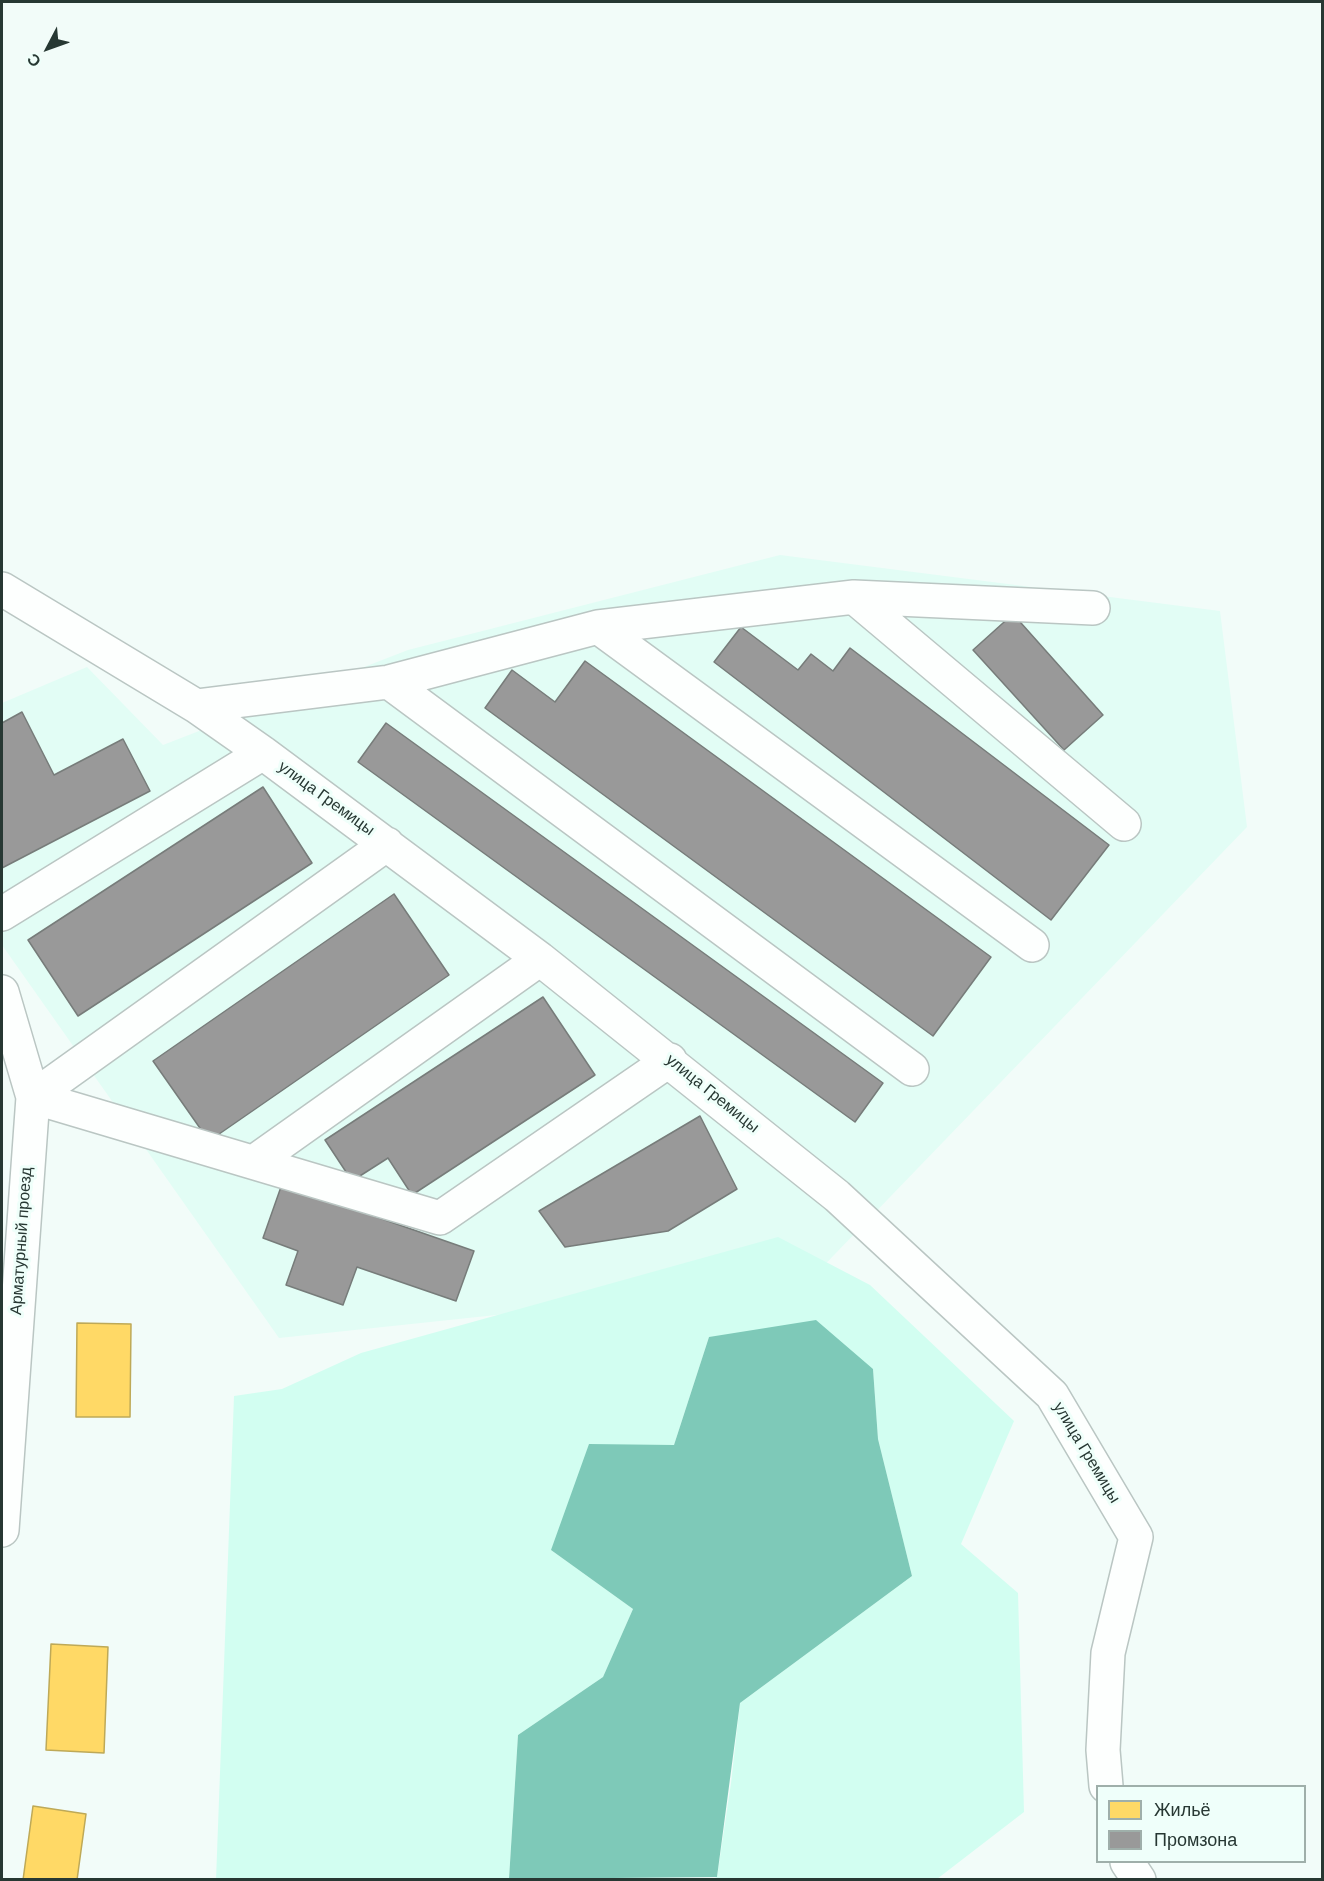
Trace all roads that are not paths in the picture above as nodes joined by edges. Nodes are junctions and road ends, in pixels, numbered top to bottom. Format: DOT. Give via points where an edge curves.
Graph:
graph roads {
  1 [pos="2,589"];
  2 [pos="854,597"];
  3 [pos="1093,608"];
  4 [pos="598,627"];
  5 [pos="389,682"];
  6 [pos="196,706"];
  7 [pos="262,753"];
  8 [pos="1124,825"];
  9 [pos="387,844"];
  10 [pos="2,914"];
  11 [pos="1032,945"];
  12 [pos="540,959"];
  13 [pos="2,992"];
  14 [pos="670,1060"];
  15 [pos="912,1069"];
  16 [pos="33,1096"];
  17 [pos="254,1162"];
  18 [pos="2,1530"];
  19 [pos="1106,1785"];
  1 -- 6 [label="street, улица Гремицы"];
  2 -- 3 [label="street"];
  2 -- 4 [label="street"];
  2 -- 8 [label="street"];
  4 -- 5 [label="street"];
  4 -- 11 [label="street"];
  5 -- 6 [label="street"];
  5 -- 15 [label="street"];
  6 -- 7 [label="street, улица Гремицы"];
  7 -- 9 [label="street, улица Гремицы"];
  7 -- 10 [label="street"];
  9 -- 12 [label="street, улица Гремицы"];
  9 -- 16 [label="street"];
  12 -- 14 [label="street, улица Гремицы"];
  12 -- 17 [label="street"];
  13 -- 16 [label="street, Арматурный проезд"];
  14 -- 17 [label="street" via="440,1218"];
  14 -- 19 [label="street, улица Гремицы" via="837,1196 1052,1395 1136,1537 1108,1653 1102,1749"];
  16 -- 17 [label="street"];
  16 -- 18 [label="street, Арматурный проезд"];
}
